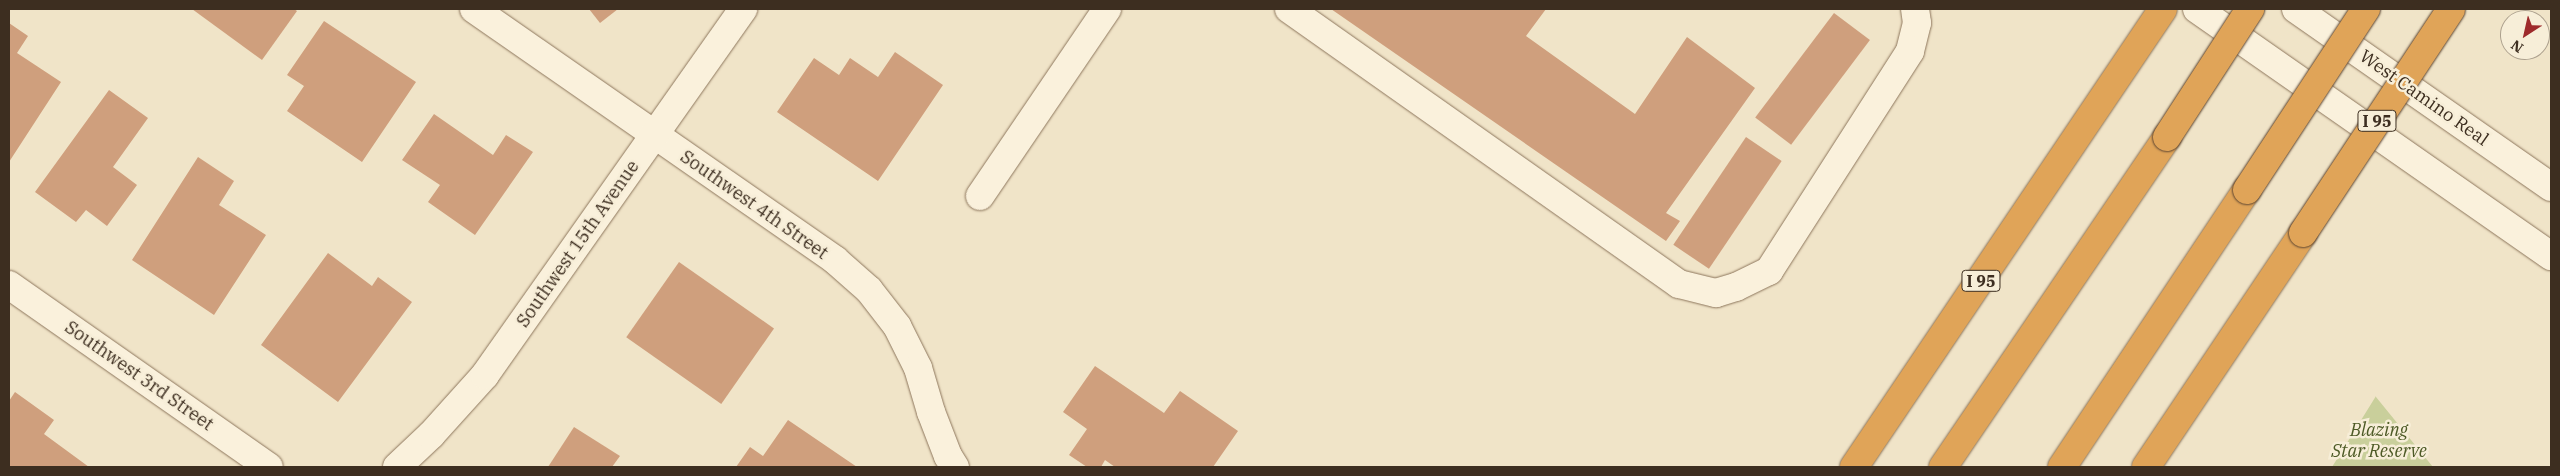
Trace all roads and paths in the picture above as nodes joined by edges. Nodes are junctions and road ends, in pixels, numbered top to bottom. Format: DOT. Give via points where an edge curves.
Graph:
graph roads {
  1 [pos="474,9"];
  2 [pos="743,9"];
  3 [pos="1107,9"];
  4 [pos="1289,9"];
  5 [pos="1915,9"];
  6 [pos="2163,9"];
  7 [pos="2197,9"];
  8 [pos="2250,9"];
  9 [pos="2296,9"];
  10 [pos="2366,9"];
  11 [pos="2451,9"];
  12 [pos="655,135"];
  13 [pos="2551,188"];
  14 [pos="980,196"];
  15 [pos="2551,256"];
  16 [pos="9,285"];
  17 [pos="269,467"];
  18 [pos="398,467"];
  19 [pos="955,467"];
  20 [pos="1854,467"];
  21 [pos="1943,467"];
  22 [pos="2062,467"];
  23 [pos="2146,467"];
  1 -- 12 [label="street, Southwest 4th Street"];
  2 -- 12 [label="street, Southwest 15th Avenue"];
  3 -- 14 [label="street"];
  4 -- 5 [label="street" via="1678,284 1716,293 1768,271 1910,51 1917,22"];
  6 -- 20 [label="highway, I 95"];
  7 -- 15 [label="street"];
  8 -- 21 [label="highway, bridge"];
  9 -- 13 [label="street, West Camino Real"];
  10 -- 22 [label="highway, bridge"];
  11 -- 23 [label="highway, I 95, bridge"];
  12 -- 18 [label="street, Southwest 15th Avenue" via="485,375"];
  12 -- 19 [label="street, Southwest 4th Street" via="834,260 868,290 897,326 918,368 931,412"];
  16 -- 17 [label="street, Southwest 3rd Street"];
}
